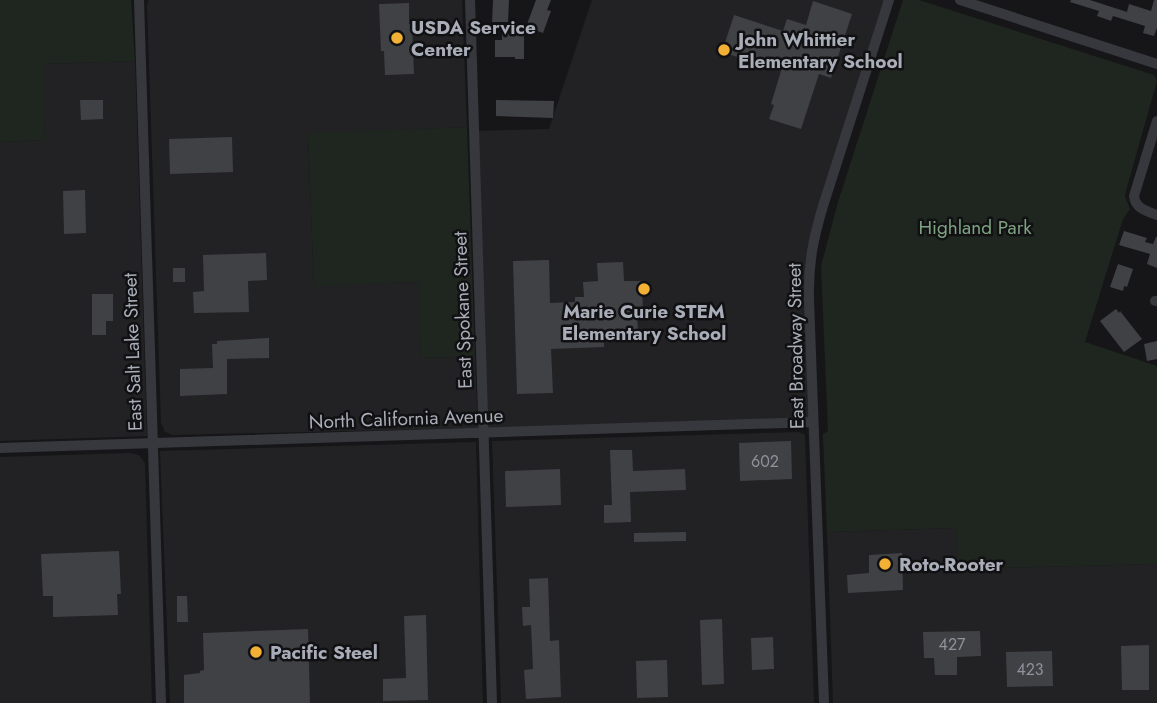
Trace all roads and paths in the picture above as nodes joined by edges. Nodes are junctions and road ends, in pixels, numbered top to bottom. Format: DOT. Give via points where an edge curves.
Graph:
graph roads {
  1 [pos="139,0"];
  2 [pos="470,0"];
  3 [pos="889,0"];
  4 [pos="960,0"];
  5 [pos="1157,64"];
  6 [pos="1157,121"];
  7 [pos="1157,215"];
  8 [pos="813,422"];
  9 [pos="484,433"];
  10 [pos="153,443"];
  11 [pos="0,449"];
  12 [pos="161,703"];
  13 [pos="492,703"];
  14 [pos="824,703"];
  1 -- 10 [label="street, East Salt Lake Street"];
  2 -- 9 [label="street, East Spokane Street"];
  3 -- 8 [label="street, East Broadway Street" via="811,249"];
  4 -- 5 [label="street"];
  6 -- 7 [label="street" via="1134,202"];
  8 -- 9 [label="street, North California Avenue"];
  8 -- 14 [label="street, East Broadway Street"];
  9 -- 10 [label="street, North California Avenue"];
  9 -- 13 [label="street, East Spokane Street"];
  10 -- 11 [label="street, North California Avenue"];
  10 -- 12 [label="street, East Salt Lake Street"];
}
